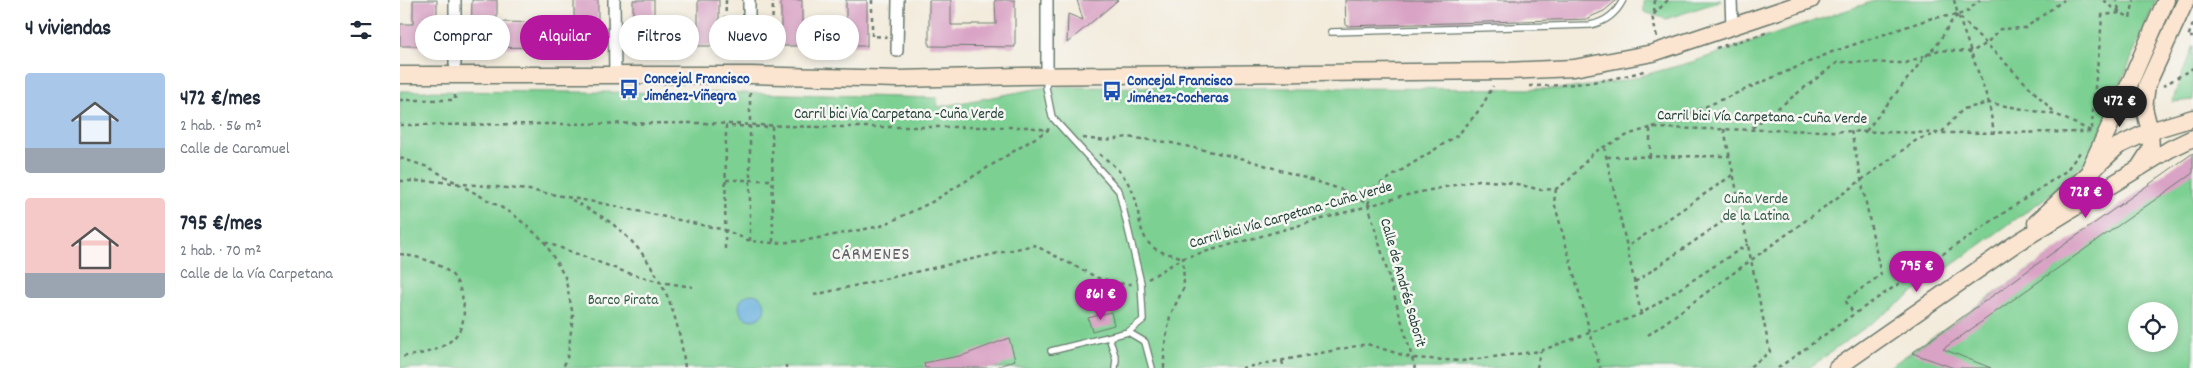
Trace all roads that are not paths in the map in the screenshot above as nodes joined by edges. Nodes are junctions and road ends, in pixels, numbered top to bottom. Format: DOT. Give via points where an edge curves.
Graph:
graph roads {
  1 [pos="455,0"];
  2 [pos="614,0"];
  3 [pos="749,0"];
  4 [pos="898,0"];
  5 [pos="1047,0"];
  6 [pos="1623,0"];
  7 [pos="1731,0"];
  8 [pos="1811,0"];
  9 [pos="2166,0"];
  10 [pos="2186,0"];
  11 [pos="749,15"];
  12 [pos="1732,26"];
  13 [pos="1331,32"];
  14 [pos="898,51"];
  15 [pos="455,64"];
  16 [pos="400,75"];
  17 [pos="615,75"];
  18 [pos="1047,76"];
  19 [pos="2193,118"];
  20 [pos="2150,131"];
  21 [pos="2193,138"];
  22 [pos="2099,141"];
  23 [pos="2139,168"];
  24 [pos="2015,244"];
  25 [pos="1128,332"];
  26 [pos="1109,337"];
  27 [pos="1051,351"];
  28 [pos="1115,368"];
  29 [pos="1152,368"];
  30 [pos="1837,368"];
  1 -- 15 [label="street"];
  2 -- 17 [label="street"];
  3 -- 11 [label="street"];
  4 -- 14 [label="street"];
  5 -- 18 [label="street"];
  6 -- 13 [label="lane" via="1610,18 1590,25"];
  7 -- 12 [label="street"];
  8 -- 12 [label="street"];
  9 -- 22 [label="street"];
  10 -- 20 [label="street" via="2147,85 2144,108"];
  12 -- 18 [label="street" via="1660,50 1574,68"];
  16 -- 17 [label="street"];
  17 -- 18 [label="street" via="898,79"];
  18 -- 25 [label="lane" via="1052,117 1119,191 1141,283 1143,320"];
  19 -- 20 [label="street"];
  20 -- 22 [label="street" via="2118,146"];
  20 -- 23 [label="street" via="2151,148"];
  21 -- 23 [label="street"];
  22 -- 23 [label="street" via="2118,167"];
  22 -- 24 [label="street" via="2088,172"];
  23 -- 24 [label="street"];
  24 -- 30 [label="street"];
  25 -- 26 [label="lane"];
  25 -- 29 [label="lane" via="1145,342"];
  26 -- 27 [label="lane"];
  26 -- 28 [label="lane" via="1116,359"];
}
